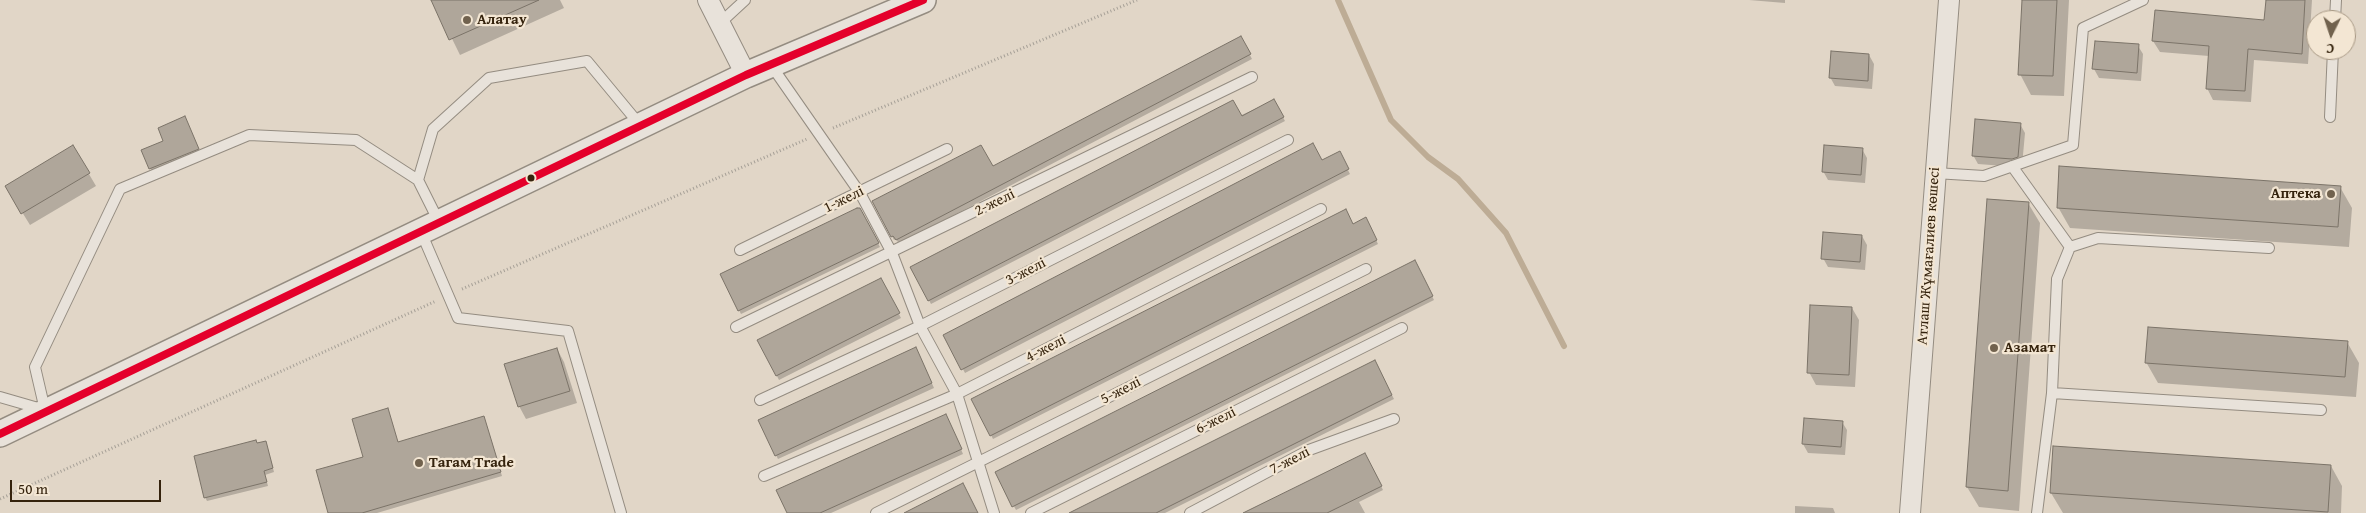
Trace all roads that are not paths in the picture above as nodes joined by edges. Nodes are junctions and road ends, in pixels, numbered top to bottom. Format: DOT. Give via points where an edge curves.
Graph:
graph roads {
  1 [pos="708,0"];
  2 [pos="745,0"];
  3 [pos="1949,0"];
  4 [pos="2143,0"];
  5 [pos="916,1"];
  6 [pos="720,24"];
  7 [pos="2333,60"];
  8 [pos="770,64"];
  9 [pos="746,75"];
  10 [pos="1252,78"];
  11 [pos="2330,117"];
  12 [pos="640,125"];
  13 [pos="1288,140"];
  14 [pos="947,149"];
  15 [pos="2012,166"];
  16 [pos="1935,173"];
  17 [pos="418,180"];
  18 [pos="860,192"];
  19 [pos="1321,209"];
  20 [pos="430,226"];
  21 [pos="2070,247"];
  22 [pos="2269,248"];
  23 [pos="740,250"];
  24 [pos="892,253"];
  25 [pos="1366,269"];
  26 [pos="920,326"];
  27 [pos="736,327"];
  28 [pos="1402,328"];
  29 [pos="2052,393"];
  30 [pos="957,394"];
  31 [pos="0,397"];
  32 [pos="760,400"];
  33 [pos="45,410"];
  34 [pos="2320,410"];
  35 [pos="1394,419"];
  36 [pos="0,434"];
  37 [pos="980,462"];
  38 [pos="764,476"];
  39 [pos="621,513"];
  40 [pos="876,513"];
  41 [pos="994,513"];
  42 [pos="1031,513"];
  43 [pos="1190,513"];
  44 [pos="1912,513"];
  45 [pos="2037,513"];
  1 -- 6 [label="street"];
  2 -- 6 [label="lane"];
  3 -- 16 [label="street, Атлаш Жұмағалиев көшесі"];
  4 -- 15 [label="lane" via="2084,28 2073,145"];
  5 -- 8 [label="street"];
  6 -- 9 [label="street"];
  7 -- 11 [label="lane"];
  8 -- 9 [label="street"];
  8 -- 18 [label="lane"];
  9 -- 12 [label="street"];
  10 -- 24 [label="lane, 2-желі"];
  12 -- 17 [label="lane" via="587,62 489,78 433,129"];
  12 -- 20 [label="street"];
  13 -- 26 [label="lane, 3-желі"];
  14 -- 18 [label="lane, 1-желі"];
  15 -- 16 [label="lane" via="1984,176"];
  15 -- 21 [label="lane"];
  16 -- 44 [label="street, Атлаш Жұмағалиев көшесі"];
  17 -- 20 [label="lane"];
  17 -- 33 [label="lane" via="356,140 249,135 120,189 35,367"];
  18 -- 23 [label="lane, 1-желі"];
  18 -- 24 [label="lane"];
  19 -- 30 [label="lane, 4-желі"];
  20 -- 33 [label="street"];
  20 -- 39 [label="lane" via="448,295 458,318 568,332"];
  21 -- 22 [label="lane" via="2098,238"];
  21 -- 29 [label="lane" via="2057,279"];
  24 -- 26 [label="lane"];
  24 -- 27 [label="lane, 2-желі"];
  25 -- 37 [label="lane, 5-желі"];
  26 -- 30 [label="lane"];
  26 -- 32 [label="lane, 3-желі"];
  28 -- 42 [label="lane, 6-желі"];
  29 -- 34 [label="lane"];
  29 -- 45 [label="lane"];
  30 -- 37 [label="lane"];
  30 -- 38 [label="lane, 4-желі"];
  31 -- 33 [label="lane"];
  33 -- 36 [label="street"];
  35 -- 43 [label="lane, 7-желі" via="1309,450"];
  37 -- 40 [label="lane, 5-желі"];
  37 -- 41 [label="lane"];
}
